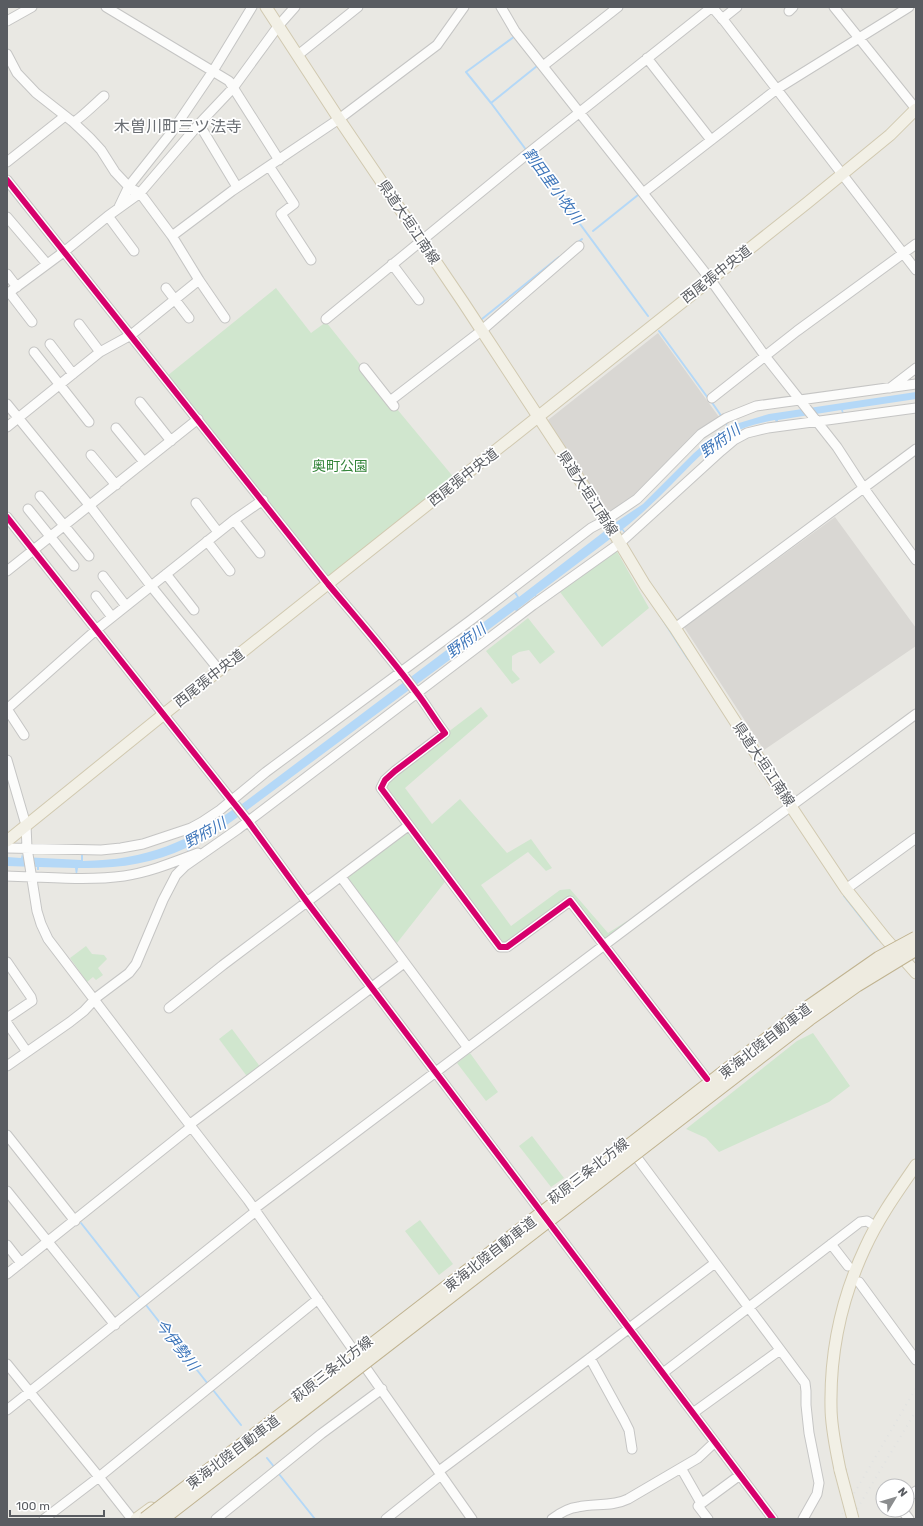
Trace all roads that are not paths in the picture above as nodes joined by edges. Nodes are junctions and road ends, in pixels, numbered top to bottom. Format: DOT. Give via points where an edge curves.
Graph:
graph roads {
  1 [pos="32,7"];
  2 [pos="252,7"];
  3 [pos="266,7"];
  4 [pos="295,7"];
  5 [pos="358,7"];
  6 [pos="464,7"];
  7 [pos="501,7"];
  8 [pos="618,7"];
  9 [pos="712,7"];
  10 [pos="737,7"];
  11 [pos="834,7"];
  12 [pos="910,7"];
  13 [pos="109,8"];
  14 [pos="722,19"];
  15 [pos="7,21"];
  16 [pos="279,25"];
  17 [pos="860,38"];
  18 [pos="7,54"];
  19 [pos="298,55"];
  20 [pos="647,58"];
  21 [pos="543,66"];
  22 [pos="212,71"];
  23 [pos="233,88"];
  24 [pos="777,89"];
  25 [pos="104,96"];
  26 [pos="914,113"];
  27 [pos="579,114"];
  28 [pos="65,116"];
  29 [pos="339,119"];
  30 [pos="73,122"];
  31 [pos="199,124"];
  32 [pos="711,140"];
  33 [pos="279,160"];
  34 [pos="7,162"];
  35 [pos="269,166"];
  36 [pos="843,173"];
  37 [pos="7,180"];
  38 [pos="129,186"];
  39 [pos="238,187"];
  40 [pos="140,193"];
  41 [pos="643,194"];
  42 [pos="118,208"];
  43 [pos="108,216"];
  44 [pos="7,217"];
  45 [pos="172,236"];
  46 [pos="422,240"];
  47 [pos="916,244"];
  48 [pos="579,246"];
  49 [pos="65,251"];
  50 [pos="134,251"];
  51 [pos="904,254"];
  52 [pos="312,260"];
  53 [pos="47,264"];
  54 [pos="392,264"];
  55 [pos="916,270"];
  56 [pos="7,274"];
  57 [pos="710,279"];
  58 [pos="199,280"];
  59 [pos="17,287"];
  60 [pos="166,288"];
  61 [pos="8,293"];
  62 [pos="175,300"];
  63 [pos="419,300"];
  64 [pos="189,318"];
  65 [pos="225,318"];
  66 [pos="326,319"];
  67 [pos="32,322"];
  68 [pos="79,324"];
  69 [pos="481,331"];
  70 [pos="131,335"];
  71 [pos="50,344"];
  72 [pos="34,352"];
  73 [pos="100,352"];
  74 [pos="765,356"];
  75 [pos="364,368"];
  76 [pos="916,368"];
  77 [pos="73,374"];
  78 [pos="916,384"];
  79 [pos="59,385"];
  80 [pos="889,388"];
  81 [pos="712,398"];
  82 [pos="800,399"];
  83 [pos="140,402"];
  84 [pos="7,404"];
  85 [pos="916,408"];
  86 [pos="18,418"];
  87 [pos="538,418"];
  88 [pos="198,419"];
  89 [pos="89,422"];
  90 [pos="818,422"];
  91 [pos="7,427"];
  92 [pos="116,428"];
  93 [pos="171,441"];
  94 [pos="916,449"];
  95 [pos="92,455"];
  96 [pos="144,462"];
  97 [pos="116,485"];
  98 [pos="863,487"];
  99 [pos="40,496"];
  100 [pos="263,500"];
  101 [pos="196,503"];
  102 [pos="90,506"];
  103 [pos="28,509"];
  104 [pos="7,517"];
  105 [pos="234,520"];
  106 [pos="606,520"];
  107 [pos="65,526"];
  108 [pos="218,532"];
  109 [pos="51,536"];
  110 [pos="207,541"];
  111 [pos="620,543"];
  112 [pos="34,548"];
  113 [pos="260,553"];
  114 [pos="89,556"];
  115 [pos="916,560"];
  116 [pos="74,566"];
  117 [pos="7,571"];
  118 [pos="230,571"];
  119 [pos="166,574"];
  120 [pos="103,576"];
  121 [pos="328,584"];
  122 [pos="151,586"];
  123 [pos="96,596"];
  124 [pos="126,606"];
  125 [pos="194,610"];
  126 [pos="112,617"];
  127 [pos="675,628"];
  128 [pos="96,630"];
  129 [pos="219,670"];
  130 [pos="400,672"];
  131 [pos="418,694"];
  132 [pos="7,709"];
  133 [pos="164,714"];
  134 [pos="916,714"];
  135 [pos="24,735"];
  136 [pos="7,760"];
  137 [pos="231,801"];
  138 [pos="791,805"];
  139 [pos="248,821"];
  140 [pos="26,825"];
  141 [pos="408,826"];
  142 [pos="916,838"];
  143 [pos="7,841"];
  144 [pos="212,847"];
  145 [pos="7,848"];
  146 [pos="27,849"];
  147 [pos="7,876"];
  148 [pos="32,876"];
  149 [pos="340,877"];
  150 [pos="846,889"];
  151 [pos="307,902"];
  152 [pos="915,934"];
  153 [pos="604,946"];
  154 [pos="894,948"];
  155 [pos="916,949"];
  156 [pos="7,962"];
  157 [pos="404,963"];
  158 [pos="916,973"];
  159 [pos="371,987"];
  160 [pos="95,999"];
  161 [pos="169,1008"];
  162 [pos="7,1018"];
  163 [pos="7,1023"];
  164 [pos="468,1048"];
  165 [pos="27,1052"];
  166 [pos="7,1066"];
  167 [pos="435,1072"];
  168 [pos="707,1079"];
  169 [pos="190,1126"];
  170 [pos="7,1135"];
  171 [pos="638,1159"];
  172 [pos="916,1165"];
  173 [pos="7,1191"];
  174 [pos="539,1209"];
  175 [pos="255,1210"];
  176 [pos="74,1221"];
  177 [pos="551,1226"];
  178 [pos="876,1227"];
  179 [pos="48,1242"];
  180 [pos="831,1244"];
  181 [pos="7,1245"];
  182 [pos="715,1262"];
  183 [pos="21,1263"];
  184 [pos="848,1266"];
  185 [pos="7,1274"];
  186 [pos="859,1282"];
  187 [pos="318,1299"];
  188 [pos="748,1307"];
  189 [pos="115,1325"];
  190 [pos="629,1329"];
  191 [pos="780,1350"];
  192 [pos="356,1352"];
  193 [pos="590,1358"];
  194 [pos="916,1360"];
  195 [pos="7,1364"];
  196 [pos="367,1368"];
  197 [pos="663,1373"];
  198 [pos="382,1389"];
  199 [pos="29,1392"];
  200 [pos="7,1410"];
  201 [pos="693,1413"];
  202 [pos="715,1442"];
  203 [pos="632,1449"];
  204 [pos="681,1468"];
  205 [pos="440,1473"];
  206 [pos="740,1475"];
  207 [pos="99,1476"];
  208 [pos="701,1503"];
  209 [pos="44,1519"];
  210 [pos="132,1519"];
  211 [pos="136,1519"];
  212 [pos="145,1519"];
  213 [pos="162,1519"];
  214 [pos="171,1519"];
  215 [pos="216,1519"];
  216 [pos="386,1519"];
  217 [pos="472,1519"];
  218 [pos="552,1519"];
  219 [pos="708,1519"];
  220 [pos="773,1519"];
  221 [pos="803,1519"];
  222 [pos="853,1519"];
  1 -- 15 [label="street"];
  2 -- 22 [label="street"];
  3 -- 16 [label="main road, 県道大垣江南線"];
  4 -- 16 [label="street"];
  5 -- 19 [label="street"];
  6 -- 29 [label="street" via="438,45"];
  7 -- 21 [label="street" via="515,31"];
  8 -- 21 [label="street"];
  9 -- 14 [label="street"];
  9 -- 20 [label="street"];
  10 -- 14 [label="street"];
  11 -- 17 [label="street"];
  12 -- 17 [label="street"];
  13 -- 22 [label="street"];
  14 -- 24 [label="street"];
  16 -- 19 [label="main road, 県道大垣江南線"];
  16 -- 23 [label="street"];
  17 -- 24 [label="street"];
  17 -- 26 [label="street"];
  18 -- 28 [label="street" via="17,73 36,93"];
  19 -- 29 [label="main road, 県道大垣江南線"];
  20 -- 27 [label="street"];
  20 -- 32 [label="street"];
  21 -- 27 [label="street"];
  22 -- 23 [label="street" via="229,81"];
  22 -- 38 [label="street" via="171,133"];
  23 -- 31 [label="street"];
  23 -- 33 [label="street"];
  24 -- 32 [label="street"];
  24 -- 36 [label="street"];
  25 -- 30 [label="street" via="78,121"];
  26 -- 36 [label="main road, 西尾張中央道"];
  27 -- 41 [label="street"];
  27 -- 46 [label="street"];
  28 -- 30 [label="street"];
  28 -- 34 [label="street"];
  29 -- 33 [label="street"];
  29 -- 46 [label="main road, 県道大垣江南線"];
  30 -- 38 [label="street" via="94,142 115,172"];
  31 -- 39 [label="street"];
  31 -- 40 [label="street"];
  32 -- 41 [label="street"];
  33 -- 35 [label="street"];
  35 -- 39 [label="street"];
  35 -- 52 [label="street" via="294,204 281,214"];
  36 -- 51 [label="street"];
  36 -- 57 [label="main road, 西尾張中央道"];
  37 -- 49 [label="street"];
  38 -- 40 [label="street"];
  38 -- 42 [label="street"];
  39 -- 45 [label="street"];
  40 -- 42 [label="street"];
  40 -- 45 [label="street"];
  41 -- 57 [label="street"];
  42 -- 43 [label="street"];
  43 -- 49 [label="street"];
  43 -- 50 [label="street"];
  44 -- 53 [label="street"];
  45 -- 58 [label="street"];
  46 -- 54 [label="street"];
  46 -- 69 [label="main road, 県道大垣江南線"];
  47 -- 51 [label="street"];
  48 -- 69 [label="street"];
  49 -- 53 [label="street"];
  49 -- 70 [label="street"];
  51 -- 55 [label="street"];
  51 -- 74 [label="street"];
  53 -- 59 [label="street"];
  54 -- 63 [label="street"];
  54 -- 66 [label="street"];
  56 -- 59 [label="street"];
  57 -- 74 [label="street"];
  57 -- 87 [label="main road, 西尾張中央道"];
  58 -- 62 [label="street"];
  58 -- 65 [label="street"];
  59 -- 61 [label="street"];
  60 -- 62 [label="street"];
  61 -- 67 [label="street"];
  62 -- 64 [label="street"];
  62 -- 70 [label="street"];
  68 -- 73 [label="street"];
  69 -- 75 [label="street" via="392,404"];
  69 -- 87 [label="main road, 県道大垣江南線"];
  70 -- 73 [label="street"];
  70 -- 88 [label="street"];
  71 -- 77 [label="street"];
  72 -- 79 [label="street"];
  73 -- 77 [label="street"];
  74 -- 81 [label="street"];
  74 -- 82 [label="street"];
  76 -- 80 [label="street"];
  77 -- 79 [label="street"];
  78 -- 80 [label="street"];
  79 -- 86 [label="street"];
  79 -- 89 [label="street"];
  80 -- 82 [label="street"];
  82 -- 90 [label="street"];
  82 -- 106 [label="street" via="756,406 724,420 701,434 637,499"];
  83 -- 93 [label="street"];
  84 -- 86 [label="street"];
  85 -- 90 [label="street"];
  86 -- 91 [label="street"];
  86 -- 102 [label="street"];
  87 -- 106 [label="main road, 県道大垣江南線"];
  87 -- 121 [label="main road, 西尾張中央道"];
  88 -- 93 [label="street"];
  88 -- 100 [label="street"];
  90 -- 98 [label="street"];
  90 -- 111 [label="street" via="760,430 734,440"];
  92 -- 96 [label="street"];
  93 -- 96 [label="street"];
  94 -- 98 [label="street"];
  95 -- 97 [label="street"];
  96 -- 97 [label="street"];
  97 -- 102 [label="street"];
  98 -- 115 [label="street"];
  98 -- 127 [label="street"];
  99 -- 107 [label="street"];
  100 -- 105 [label="street"];
  100 -- 121 [label="street"];
  101 -- 108 [label="street"];
  102 -- 107 [label="street"];
  102 -- 122 [label="street"];
  103 -- 109 [label="street"];
  104 -- 112 [label="street"];
  105 -- 108 [label="street"];
  105 -- 113 [label="street"];
  106 -- 111 [label="main road, 県道大垣江南線"];
  106 -- 130 [label="street" via="591,528"];
  107 -- 109 [label="street"];
  107 -- 114 [label="street"];
  108 -- 110 [label="street"];
  109 -- 112 [label="street"];
  109 -- 116 [label="street"];
  110 -- 118 [label="street"];
  110 -- 119 [label="street"];
  111 -- 127 [label="main road, 県道大垣江南線"];
  111 -- 131 [label="street" via="533,605"];
  112 -- 117 [label="street"];
  112 -- 128 [label="street"];
  119 -- 122 [label="street"];
  119 -- 125 [label="street"];
  120 -- 124 [label="street"];
  121 -- 129 [label="main road, 西尾張中央道"];
  121 -- 130 [label="street"];
  122 -- 124 [label="street"];
  122 -- 129 [label="street"];
  123 -- 126 [label="street"];
  124 -- 126 [label="street"];
  126 -- 128 [label="street"];
  127 -- 138 [label="main road, 県道大垣江南線"];
  128 -- 132 [label="street"];
  128 -- 133 [label="street"];
  129 -- 133 [label="main road, 西尾張中央道"];
  130 -- 131 [label="street"];
  130 -- 137 [label="street"];
  131 -- 139 [label="street"];
  131 -- 141 [label="street" via="445,733 395,771 381,788"];
  132 -- 135 [label="street"];
  133 -- 137 [label="street"];
  133 -- 140 [label="main road, 西尾張中央道"];
  134 -- 138 [label="street"];
  136 -- 140 [label="street"];
  137 -- 139 [label="street"];
  137 -- 146 [label="street" via="191,828 143,844 101,850"];
  138 -- 150 [label="main road, 県道大垣江南線"];
  138 -- 153 [label="street"];
  139 -- 144 [label="street"];
  139 -- 151 [label="street"];
  140 -- 143 [label="main road, 西尾張中央道"];
  140 -- 146 [label="street"];
  141 -- 149 [label="street"];
  141 -- 153 [label="street" via="500,947 507,947 570,901"];
  142 -- 150 [label="street"];
  144 -- 148 [label="street" via="169,864 125,876"];
  144 -- 160 [label="street" via="176,875 136,964 129,973"];
  145 -- 146 [label="street"];
  146 -- 148 [label="street"];
  147 -- 148 [label="street"];
  148 -- 160 [label="street" via="37,911 48,939"];
  149 -- 151 [label="street"];
  149 -- 157 [label="street"];
  150 -- 154 [label="main road, 県道大垣江南線"];
  151 -- 159 [label="street"];
  151 -- 161 [label="street"];
  152 -- 154 [label="main road, 萩原三条北方線"];
  152 -- 212 [label="highway, 東海北陸自動車道, bridge" via="803,1011"];
  153 -- 164 [label="street"];
  153 -- 168 [label="street"];
  154 -- 158 [label="main road, 県道大垣江南線"];
  154 -- 168 [label="main road, 萩原三条北方線" via="838,979"];
  154 -- 171 [label="main road, 萩原三条北方線" via="883,969 873,978"];
  155 -- 213 [label="highway, 東海北陸自動車道, bridge" via="857,985 809,1019"];
  156 -- 162 [label="street" via="32,1001"];
  157 -- 159 [label="street"];
  157 -- 164 [label="street"];
  159 -- 167 [label="street"];
  159 -- 169 [label="street"];
  160 -- 165 [label="street" via="70,1022"];
  160 -- 169 [label="street"];
  163 -- 165 [label="street"];
  164 -- 167 [label="street"];
  165 -- 166 [label="street"];
  167 -- 174 [label="street"];
  167 -- 175 [label="street"];
  168 -- 174 [label="main road, 萩原三条北方線"];
  169 -- 175 [label="street"];
  169 -- 176 [label="street"];
  170 -- 176 [label="street"];
  171 -- 177 [label="main road, 萩原三条北方線"];
  171 -- 182 [label="street"];
  172 -- 178 [label="main road"];
  173 -- 179 [label="street"];
  174 -- 177 [label="street"];
  174 -- 192 [label="main road, 萩原三条北方線"];
  175 -- 187 [label="street"];
  175 -- 189 [label="street"];
  176 -- 179 [label="street"];
  177 -- 190 [label="street"];
  177 -- 196 [label="main road, 萩原三条北方線"];
  178 -- 180 [label="street" via="867,1221 860,1222"];
  178 -- 222 [label="main road, bridge" via="850,1283 834,1349 831,1380 835,1444"];
  179 -- 183 [label="street"];
  179 -- 189 [label="street"];
  180 -- 184 [label="street"];
  180 -- 188 [label="street"];
  181 -- 183 [label="street"];
  182 -- 188 [label="street"];
  182 -- 190 [label="street"];
  183 -- 185 [label="street"];
  186 -- 194 [label="street"];
  187 -- 192 [label="street"];
  187 -- 207 [label="street"];
  188 -- 191 [label="street"];
  188 -- 197 [label="street"];
  189 -- 199 [label="street"];
  190 -- 193 [label="street"];
  190 -- 197 [label="street"];
  191 -- 201 [label="street"];
  191 -- 221 [label="street" via="805,1383 809,1433 820,1483"];
  192 -- 196 [label="street"];
  192 -- 211 [label="main road, 萩原三条北方線"];
  193 -- 203 [label="street" via="629,1430"];
  193 -- 205 [label="street"];
  195 -- 199 [label="street"];
  196 -- 198 [label="street"];
  196 -- 214 [label="main road, 萩原三条北方線"];
  197 -- 201 [label="street"];
  198 -- 205 [label="street"];
  198 -- 215 [label="street" via="321,1434"];
  199 -- 200 [label="street"];
  199 -- 207 [label="street"];
  201 -- 202 [label="street"];
  202 -- 204 [label="street" via="698,1458"];
  202 -- 206 [label="street"];
  204 -- 208 [label="street"];
  204 -- 218 [label="street" via="620,1503 578,1506"];
  205 -- 216 [label="street"];
  205 -- 217 [label="street"];
  206 -- 208 [label="street"];
  206 -- 220 [label="street"];
  207 -- 209 [label="street"];
  207 -- 210 [label="street"];
  208 -- 219 [label="street" via="698,1506"];
}
